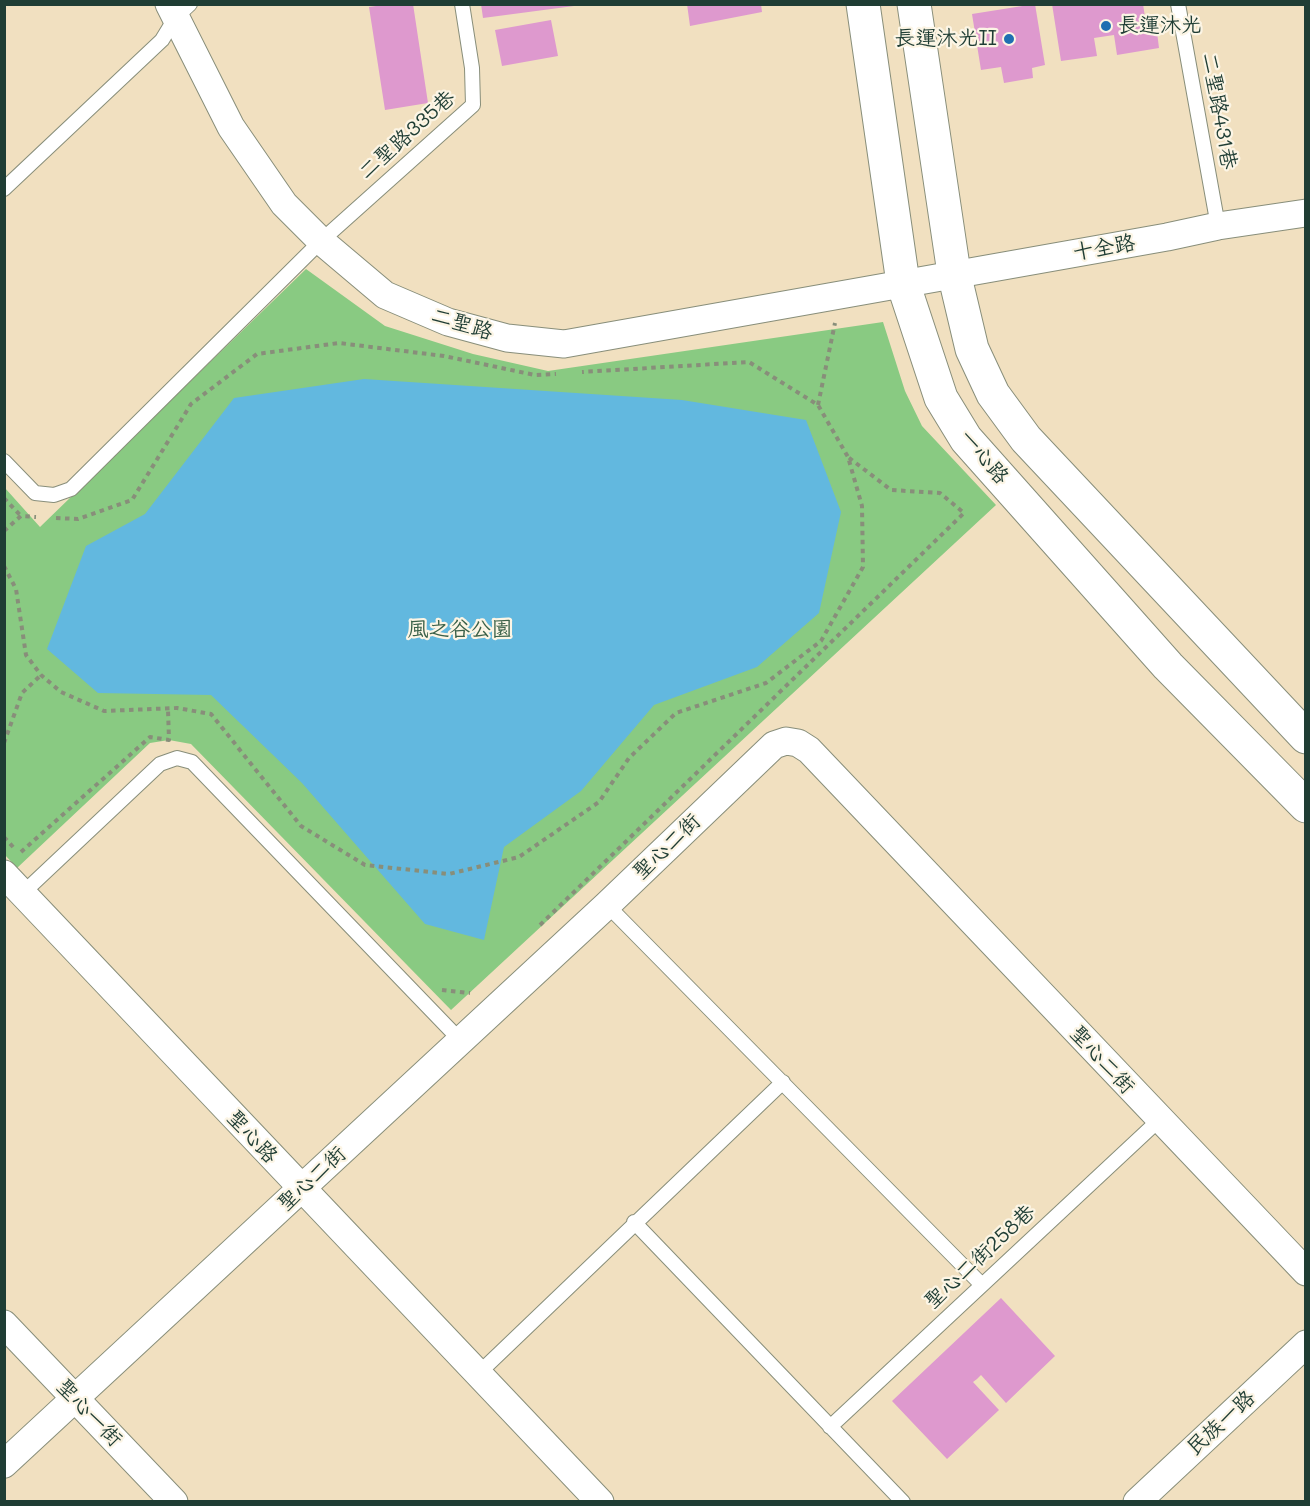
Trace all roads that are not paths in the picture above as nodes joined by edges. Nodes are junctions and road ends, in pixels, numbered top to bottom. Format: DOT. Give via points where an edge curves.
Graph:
graph roads {
  1 [pos="462,4"];
  2 [pos="863,4"];
  3 [pos="914,4"];
  4 [pos="1178,4"];
  5 [pos="178,9"];
  6 [pos="4,189"];
  7 [pos="1305,213"];
  8 [pos="1218,226"];
  9 [pos="321,241"];
  10 [pos="954,273"];
  11 [pos="903,283"];
  12 [pos="4,461"];
  13 [pos="1305,737"];
  14 [pos="1305,806"];
  15 [pos="14,884"];
  16 [pos="607,905"];
  17 [pos="459,1040"];
  18 [pos="783,1082"];
  19 [pos="1159,1120"];
  20 [pos="301,1190"];
  21 [pos="634,1222"];
  22 [pos="1305,1272"];
  23 [pos="981,1284"];
  24 [pos="4,1324"];
  25 [pos="1305,1344"];
  26 [pos="479,1373"];
  27 [pos="75,1398"];
  28 [pos="830,1427"];
  29 [pos="4,1464"];
  30 [pos="174,1502"];
  31 [pos="600,1502"];
  32 [pos="903,1502"];
  33 [pos="1137,1502"];
  1 -- 9 [label="lane, 二聖路335巷" via="472,68 473,105"];
  2 -- 11 [label="street, 一心路"];
  3 -- 10 [label="street"];
  4 -- 8 [label="lane, 二聖路431巷"];
  5 -- 6 [label="lane" via="162,40"];
  5 -- 9 [label="street, 二聖路" via="231,127 284,204"];
  7 -- 8 [label="street, 十全路"];
  8 -- 10 [label="street, 十全路"];
  9 -- 11 [label="street, 二聖路" via="385,295 448,322 507,338 564,344"];
  9 -- 12 [label="lane" via="71,489 54,495 35,493"];
  10 -- 11 [label="street, 十全路"];
  10 -- 13 [label="street" via="972,349 993,394 1026,439"];
  11 -- 14 [label="street, 一心路" via="941,398 966,439 1168,666"];
  15 -- 17 [label="lane" via="160,764 177,758 192,762"];
  15 -- 20 [label="street, 聖心路"];
  16 -- 17 [label="street, 聖心二街"];
  16 -- 18 [label="lane"];
  16 -- 19 [label="street, 聖心二街" via="774,745 798,743 809,750"];
  17 -- 20 [label="street, 聖心二街"];
  18 -- 21 [label="lane"];
  18 -- 23 [label="lane"];
  19 -- 22 [label="street, 聖心二街"];
  19 -- 23 [label="lane, 聖心二街258巷"];
  20 -- 26 [label="street, 聖心路"];
  20 -- 27 [label="street, 聖心二街"];
  21 -- 26 [label="lane"];
  21 -- 28 [label="lane"];
  23 -- 28 [label="lane, 聖心二街258巷"];
  24 -- 27 [label="street, 聖心一街"];
  25 -- 33 [label="street, 民族一路"];
  26 -- 31 [label="street, 聖心路"];
  27 -- 29 [label="street, 聖心二街"];
  27 -- 30 [label="street, 聖心一街"];
  28 -- 32 [label="lane"];
}
